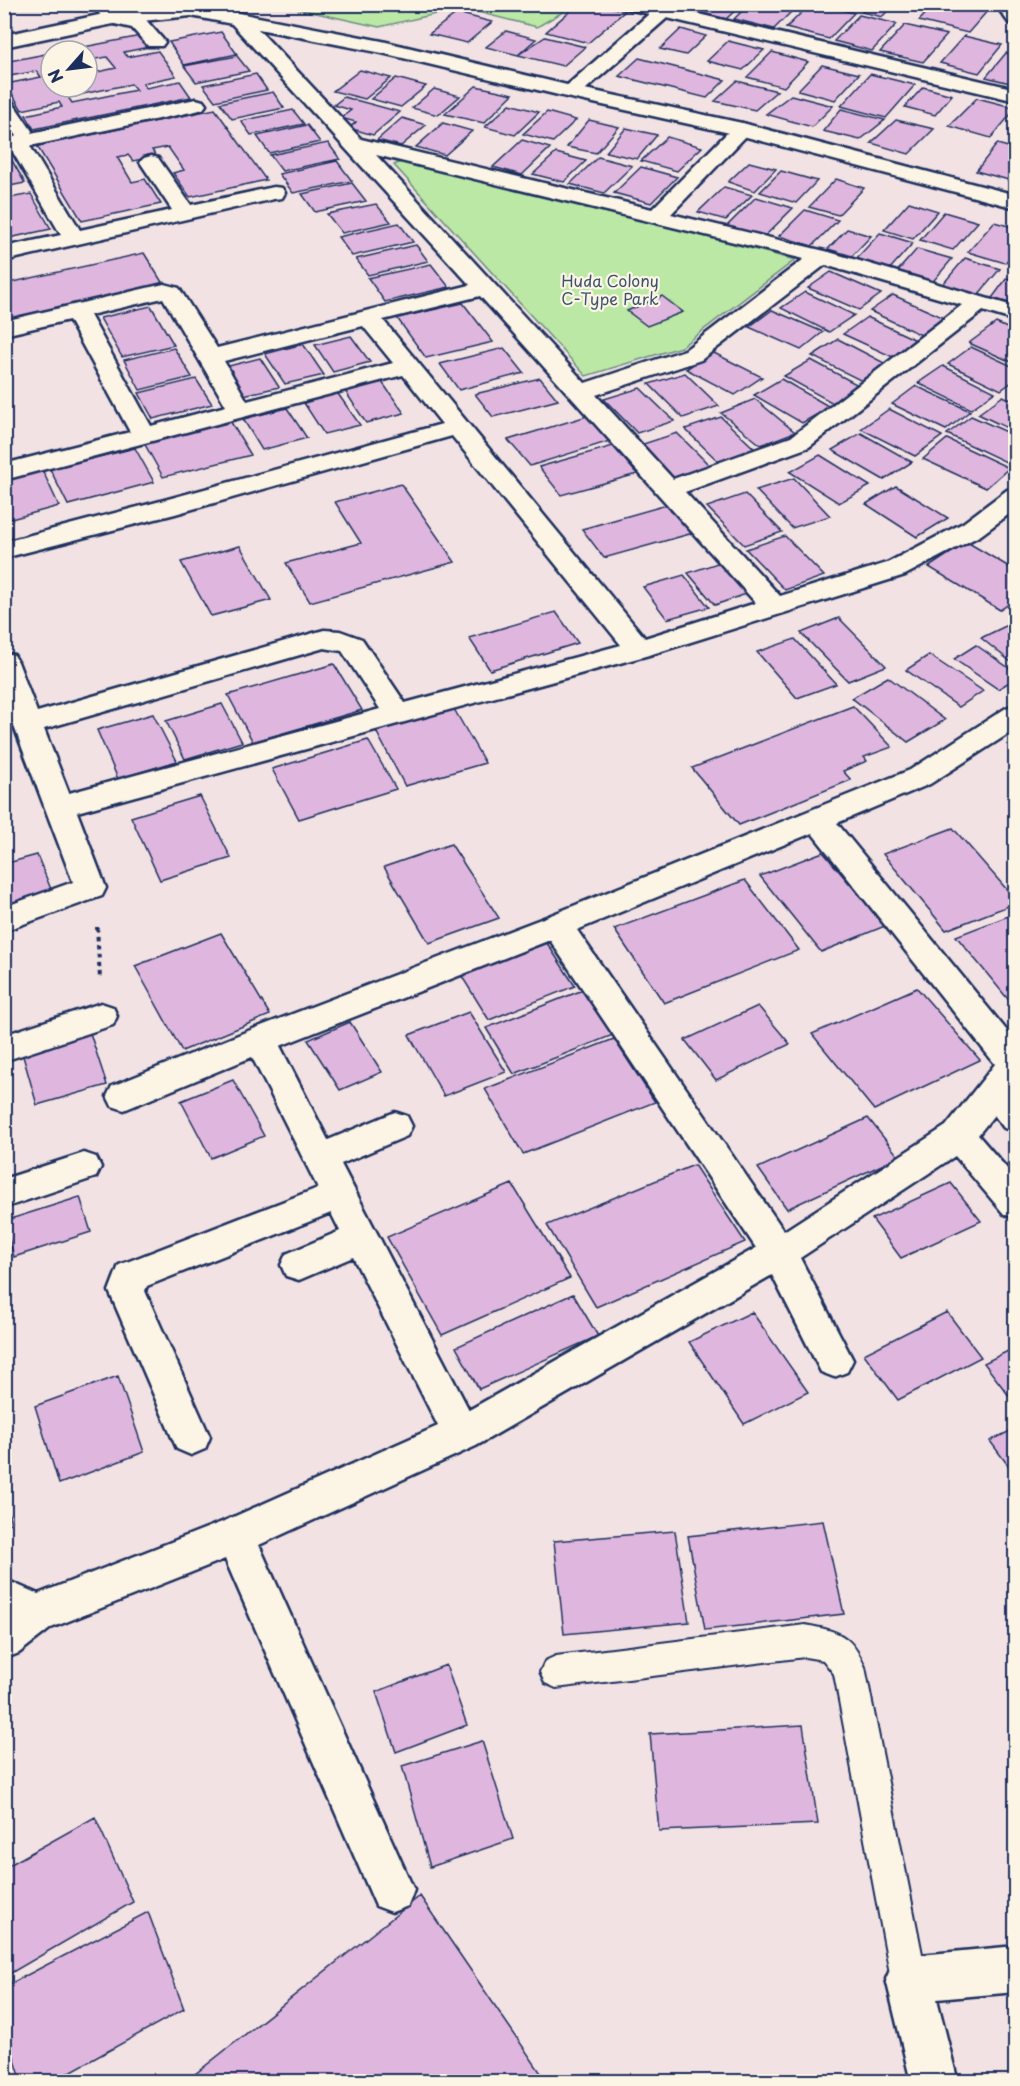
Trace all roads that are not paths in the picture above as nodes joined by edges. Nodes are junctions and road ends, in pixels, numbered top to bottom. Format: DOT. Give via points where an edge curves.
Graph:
graph roads {
  1 [pos="632,4"];
  2 [pos="1004,4"];
  3 [pos="668,8"];
  4 [pos="105,9"];
  5 [pos="246,12"];
  6 [pos="1016,19"];
  7 [pos="4,22"];
  8 [pos="4,41"];
  9 [pos="156,42"];
  10 [pos="572,92"];
  11 [pos="1016,95"];
  12 [pos="4,104"];
  13 [pos="196,105"];
  14 [pos="742,129"];
  15 [pos="22,131"];
  16 [pos="354,143"];
  17 [pos="4,147"];
  18 [pos="151,162"];
  19 [pos="274,193"];
  20 [pos="1016,202"];
  21 [pos="185,213"];
  22 [pos="656,218"];
  23 [pos="74,238"];
  24 [pos="4,244"];
  25 [pos="4,254"];
  26 [pos="821,257"];
  27 [pos="484,288"];
  28 [pos="979,303"];
  29 [pos="76,311"];
  30 [pos="1016,314"];
  31 [pos="368,316"];
  32 [pos="4,328"];
  33 [pos="210,357"];
  34 [pos="409,366"];
  35 [pos="580,392"];
  36 [pos="240,410"];
  37 [pos="457,427"];
  38 [pos="144,435"];
  39 [pos="4,472"];
  40 [pos="668,490"];
  41 [pos="1016,496"];
  42 [pos="4,550"];
  43 [pos="773,605"];
  44 [pos="639,649"];
  45 [pos="4,662"];
  46 [pos="398,714"];
  47 [pos="1016,715"];
  48 [pos="29,724"];
  49 [pos="61,806"];
  50 [pos="818,820"];
  51 [pos="4,919"];
  52 [pos="557,924"];
  53 [pos="101,1016"];
  54 [pos="260,1040"];
  55 [pos="4,1048"];
  56 [pos="1007,1071"];
  57 [pos="124,1096"];
  58 [pos="1016,1118"];
  59 [pos="395,1126"];
  60 [pos="958,1136"];
  61 [pos="321,1158"];
  62 [pos="84,1167"];
  63 [pos="4,1194"];
  64 [pos="339,1195"];
  65 [pos="1016,1204"];
  66 [pos="286,1215"];
  67 [pos="362,1237"];
  68 [pos="779,1253"];
  69 [pos="834,1360"];
  70 [pos="462,1434"];
  71 [pos="192,1437"];
  72 [pos="235,1536"];
  73 [pos="21,1606"];
  74 [pos="4,1639"];
  75 [pos="556,1672"];
  76 [pos="392,1890"];
  77 [pos="1016,1969"];
  78 [pos="909,1979"];
  79 [pos="935,2082"];
  1 -- 3 [label="street"];
  2 -- 6 [label="street"];
  3 -- 10 [label="street"];
  3 -- 11 [label="street"];
  4 -- 5 [label="street"];
  4 -- 7 [label="street"];
  4 -- 8 [label="street"];
  4 -- 9 [label="street" via="139,24"];
  5 -- 10 [label="street" via="346,42"];
  5 -- 16 [label="street"];
  10 -- 14 [label="street"];
  12 -- 15 [label="street"];
  13 -- 23 [label="street" via="17,142"];
  14 -- 20 [label="street"];
  14 -- 22 [label="street"];
  16 -- 22 [label="street"];
  16 -- 27 [label="street"];
  17 -- 24 [label="street" via="11,150 59,228 50,234"];
  18 -- 21 [label="street"];
  19 -- 21 [label="street"];
  21 -- 23 [label="street"];
  22 -- 26 [label="street"];
  23 -- 25 [label="street"];
  26 -- 28 [label="street"];
  26 -- 35 [label="street" via="693,355"];
  27 -- 31 [label="street"];
  27 -- 35 [label="street"];
  28 -- 30 [label="street"];
  28 -- 40 [label="street" via="801,442"];
  29 -- 32 [label="street"];
  29 -- 33 [label="street" via="164,291 171,293"];
  29 -- 38 [label="street"];
  31 -- 33 [label="street"];
  31 -- 34 [label="street"];
  33 -- 36 [label="street"];
  34 -- 36 [label="street"];
  34 -- 37 [label="street"];
  35 -- 40 [label="street"];
  36 -- 38 [label="street"];
  37 -- 42 [label="street"];
  37 -- 44 [label="street"];
  38 -- 39 [label="street"];
  40 -- 43 [label="street"];
  41 -- 43 [label="street" via="972,529 896,569"];
  43 -- 44 [label="street"];
  44 -- 46 [label="street"];
  45 -- 48 [label="street"];
  46 -- 48 [label="street" via="352,645 324,639"];
  46 -- 49 [label="street"];
  47 -- 50 [label="street" via="920,777"];
  48 -- 49 [label="street"];
  49 -- 51 [label="street" via="91,888"];
  50 -- 52 [label="street"];
  50 -- 56 [label="street"];
  52 -- 54 [label="street"];
  52 -- 68 [label="street"];
  53 -- 55 [label="street"];
  54 -- 57 [label="street"];
  54 -- 61 [label="street"];
  56 -- 58 [label="street"];
  56 -- 60 [label="street"];
  59 -- 61 [label="street"];
  60 -- 65 [label="street"];
  60 -- 68 [label="street"];
  61 -- 64 [label="street"];
  62 -- 63 [label="street"];
  64 -- 66 [label="street"];
  64 -- 67 [label="street"];
  66 -- 67 [label="street" via="304,1262"];
  66 -- 71 [label="street" via="132,1276 127,1291"];
  67 -- 70 [label="street"];
  68 -- 69 [label="street"];
  68 -- 70 [label="street"];
  70 -- 72 [label="street"];
  72 -- 73 [label="street"];
  72 -- 76 [label="street"];
  73 -- 74 [label="street"];
  75 -- 78 [label="lane" via="805,1641 832,1646 849,1667"];
  77 -- 78 [label="street"];
  78 -- 79 [label="street"];
}
